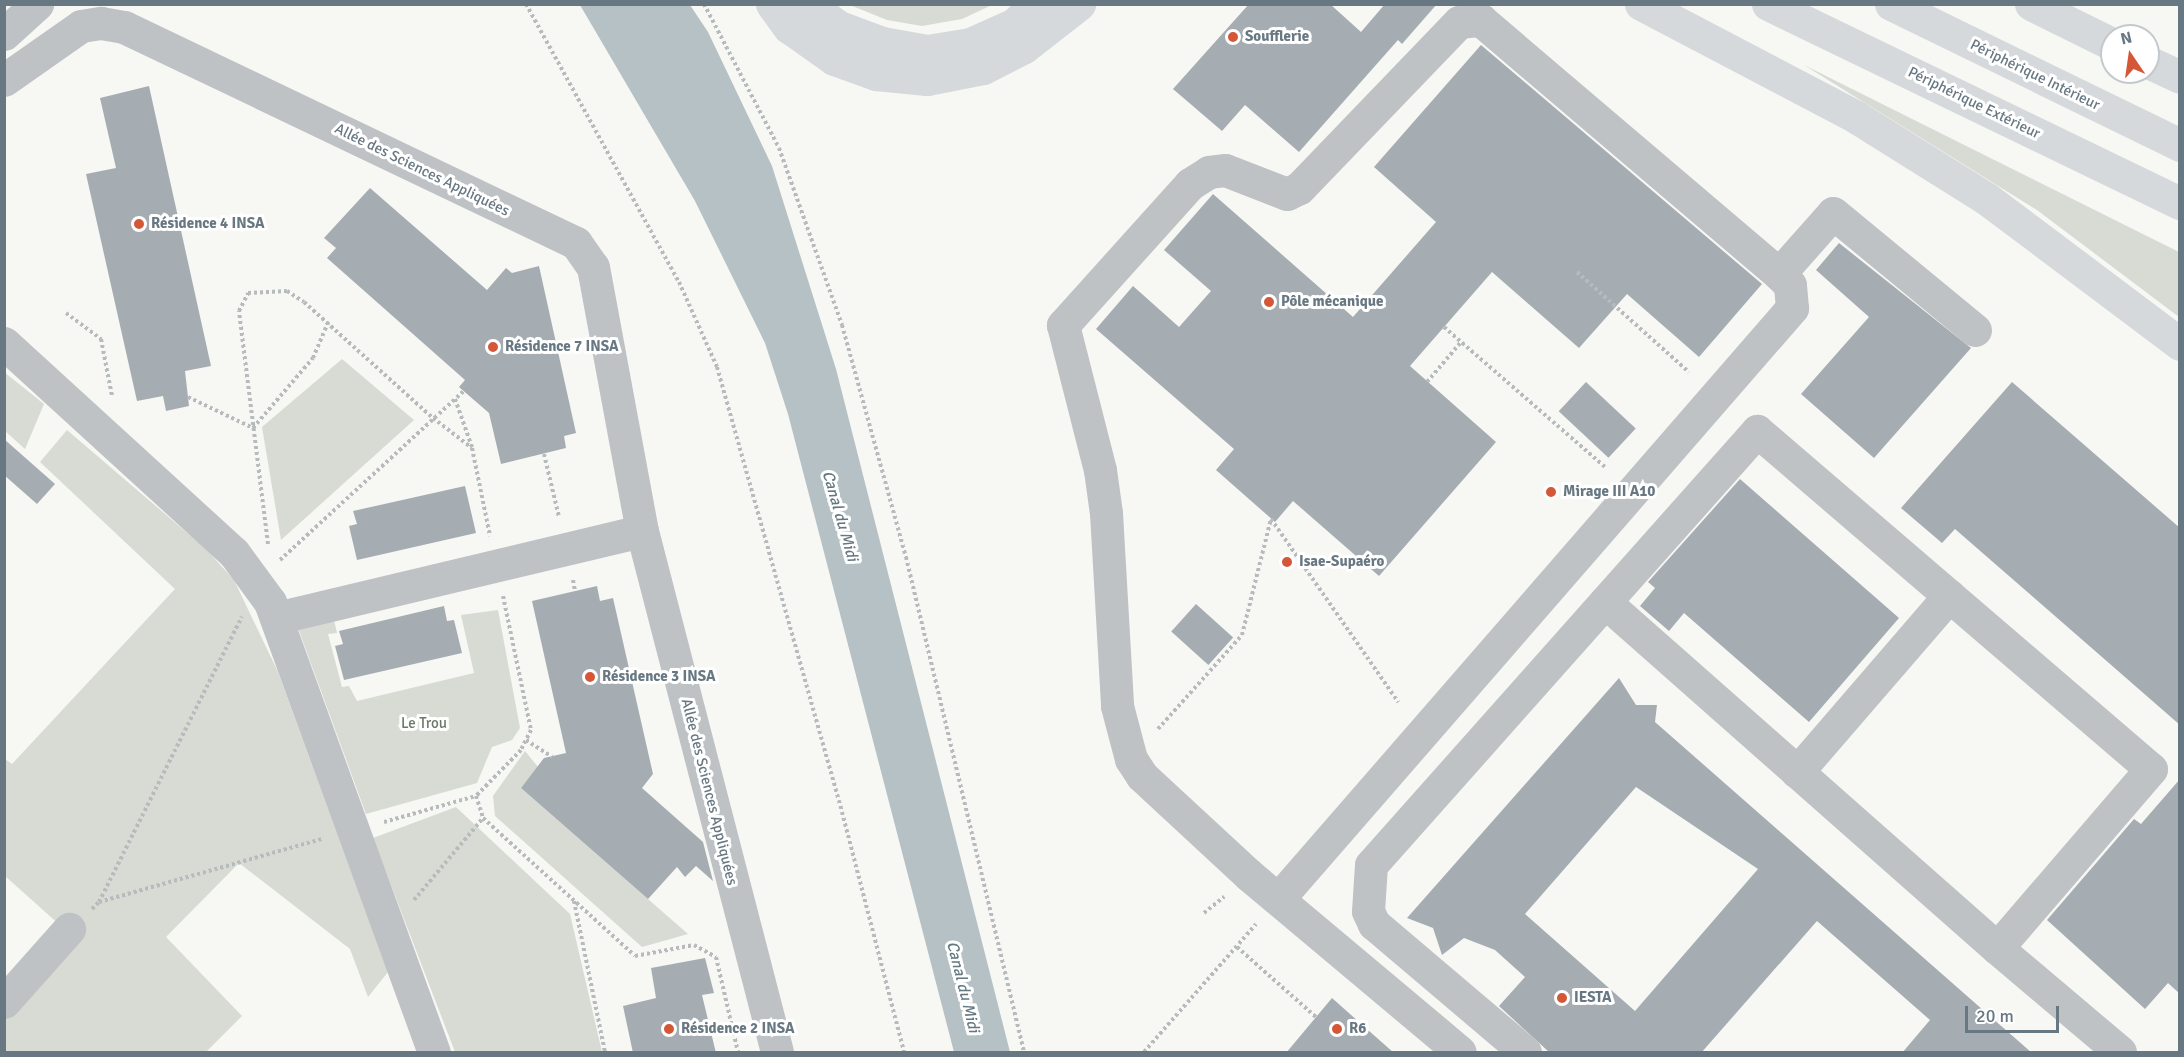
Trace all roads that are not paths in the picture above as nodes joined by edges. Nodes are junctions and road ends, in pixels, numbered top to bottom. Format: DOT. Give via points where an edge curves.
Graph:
graph roads {
  1 [pos="37,4"];
  2 [pos="772,4"];
  3 [pos="808,4"];
  4 [pos="1035,4"];
  5 [pos="1079,4"];
  6 [pos="1641,4"];
  7 [pos="1768,4"];
  8 [pos="1891,4"];
  9 [pos="2031,4"];
  10 [pos="4,34"];
  11 [pos="2100,38"];
  12 [pos="2160,68"];
  13 [pos="2180,77"];
  14 [pos="4,80"];
  15 [pos="2180,145"];
  16 [pos="2180,203"];
  17 [pos="1779,274"];
  18 [pos="1975,330"];
  19 [pos="4,343"];
  20 [pos="2180,344"];
  21 [pos="642,531"];
  22 [pos="262,596"];
  23 [pos="1949,596"];
  24 [pos="1605,602"];
  25 [pos="1797,772"];
  26 [pos="1279,898"];
  27 [pos="69,929"];
  28 [pos="1997,948"];
  29 [pos="4,1002"];
  30 [pos="434,1053"];
  31 [pos="777,1053"];
  32 [pos="1460,1053"];
  33 [pos="1525,1053"];
  34 [pos="2120,1053"];
  1 -- 10 [label="street"];
  2 -- 5 [label="main road" via="789,27 834,60 876,74 927,79 983,68 1024,46"];
  3 -- 4 [label="main road" via="839,27 882,44 927,51 970,44 1015,24"];
  6 -- 20 [label="main road" via="1856,117 1987,199"];
  7 -- 16 [label="main road, Périphérique Extérieur"];
  8 -- 15 [label="main road, Périphérique Intérieur"];
  9 -- 11 [label="main road"];
  12 -- 13 [label="main road"];
  14 -- 21 [label="street, Allée des Sciences Appliquées" via="81,26 101,23 124,27 576,243 593,267"];
  17 -- 18 [label="street" via="1833,213"];
  17 -- 26 [label="street" via="1790,285 1792,308"];
  17 -- 26 [label="street" via="1481,20 1459,22 1299,188 1287,194 1225,170 1209,172 1190,184 1064,325 1100,470 1108,535 1117,706 1131,759 1142,776"];
  19 -- 22 [label="street" via="234,554"];
  21 -- 22 [label="street" via="496,566"];
  21 -- 31 [label="street, Allée des Sciences Appliquées"];
  22 -- 30 [label="street"];
  23 -- 24 [label="street" via="1757,431"];
  23 -- 25 [label="street"];
  23 -- 28 [label="street" via="2151,769"];
  24 -- 25 [label="street"];
  24 -- 33 [label="street" via="1371,865 1368,911 1374,924"];
  25 -- 28 [label="street"];
  26 -- 32 [label="street"];
  27 -- 29 [label="street"];
  28 -- 34 [label="street"];
}
